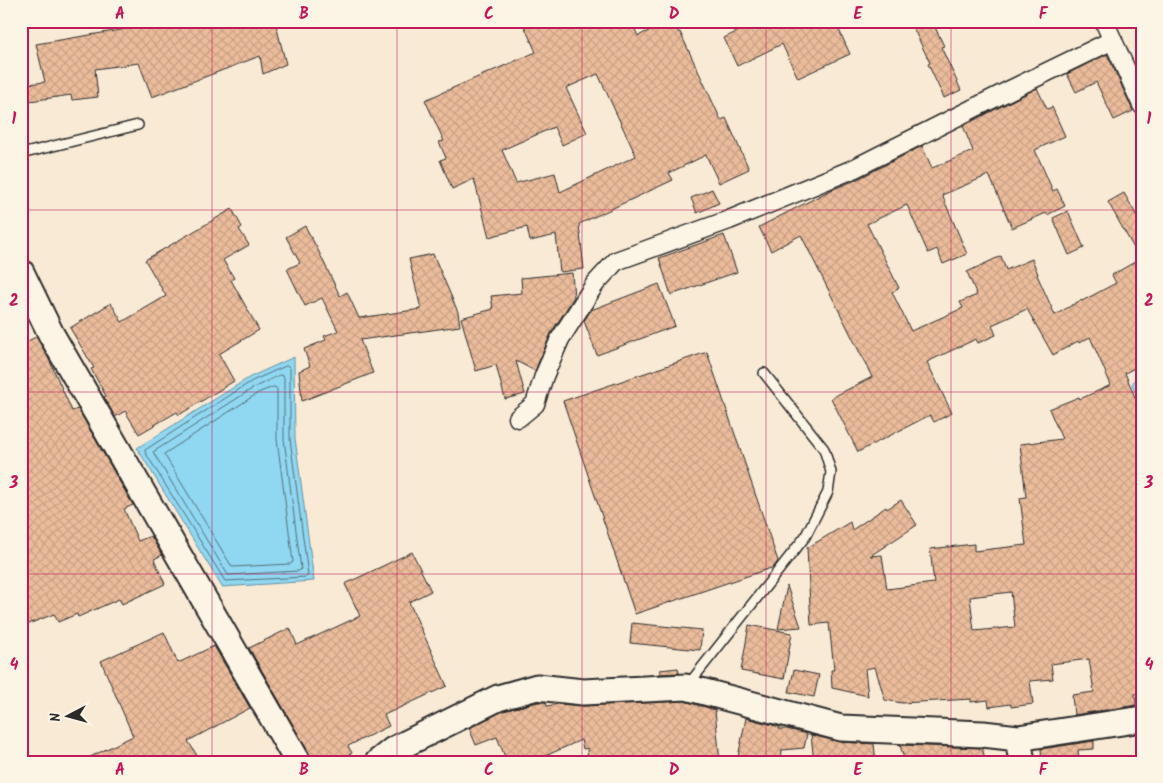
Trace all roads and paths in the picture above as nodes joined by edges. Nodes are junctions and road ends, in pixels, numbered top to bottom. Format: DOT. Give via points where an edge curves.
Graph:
graph roads {
  1 [pos="1104,21"];
  2 [pos="1113,40"];
  3 [pos="1142,105"];
  4 [pos="138,125"];
  5 [pos="21,154"];
  6 [pos="21,272"];
  7 [pos="764,373"];
  8 [pos="518,418"];
  9 [pos="686,687"];
  10 [pos="1142,719"];
  11 [pos="1020,750"];
  12 [pos="390,758"];
  13 [pos="298,762"];
  1 -- 2 [label="street"];
  2 -- 3 [label="street"];
  2 -- 8 [label="street" via="850,170 729,220 616,261 595,284 560,339 535,404"];
  4 -- 5 [label="lane"];
  6 -- 13 [label="main road" via="51,334"];
  7 -- 9 [label="lane" via="824,449 831,472 828,492 805,537"];
  9 -- 11 [label="main road" via="841,728 983,734"];
  9 -- 12 [label="main road" via="583,692 537,687 498,698"];
  10 -- 11 [label="main road"];
}
